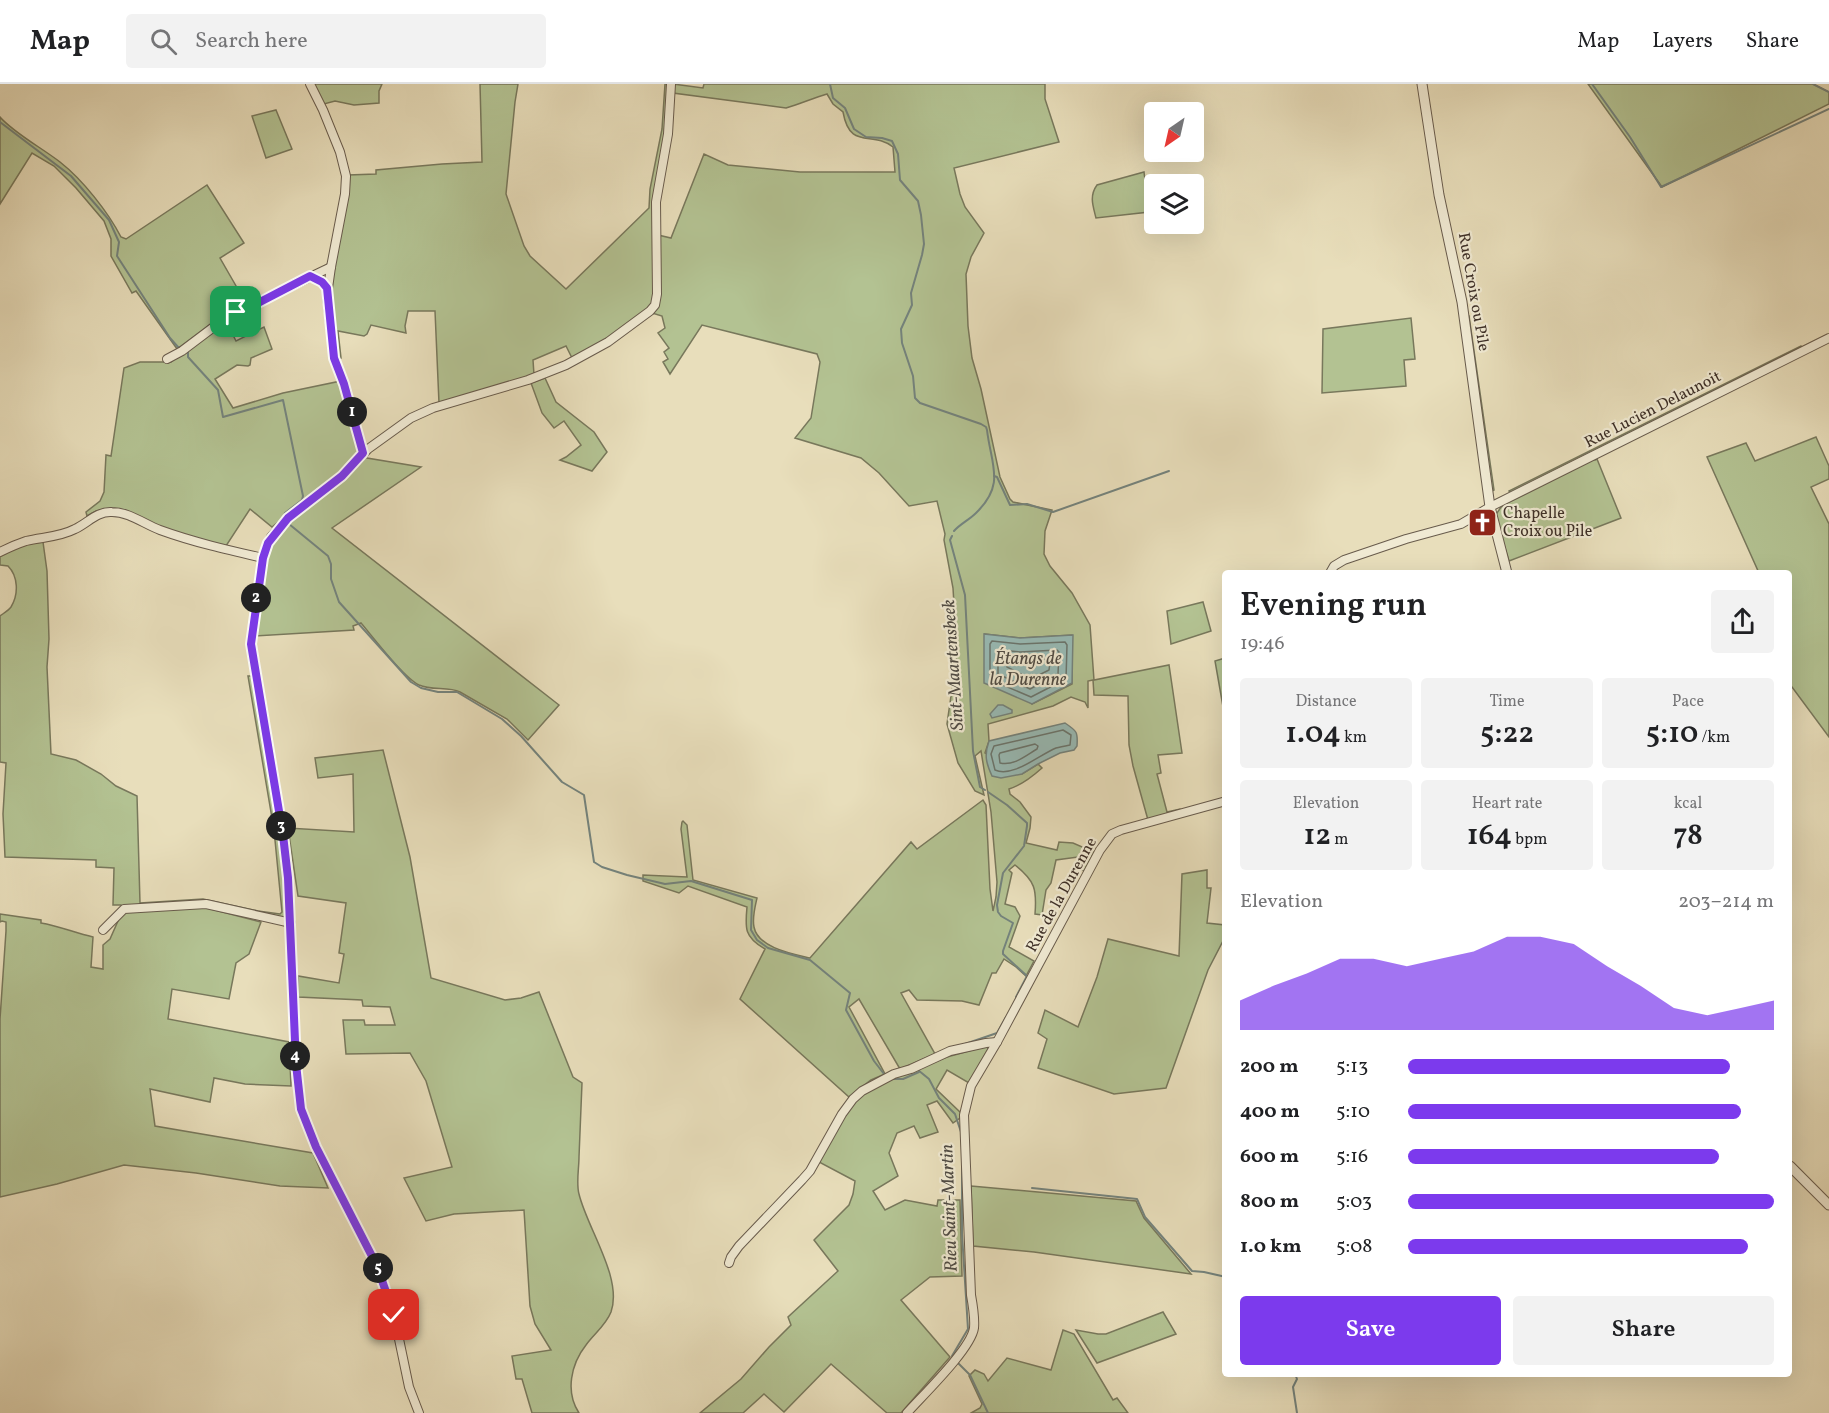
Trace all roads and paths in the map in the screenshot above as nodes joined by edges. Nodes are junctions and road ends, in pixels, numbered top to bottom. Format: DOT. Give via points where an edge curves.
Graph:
graph roads {
  1 [pos="309,84"];
  2 [pos="671,84"];
  3 [pos="1422,84"];
  4 [pos="331,267"];
  5 [pos="310,276"];
  6 [pos="327,288"];
  7 [pos="1829,338"];
  8 [pos="167,359"];
  9 [pos="363,453"];
  10 [pos="1490,507"];
  11 [pos="0,552"];
  12 [pos="263,558"];
  13 [pos="1332,570"];
  14 [pos="1506,570"];
  15 [pos="1222,802"];
  16 [pos="291,923"];
  17 [pos="103,930"];
  18 [pos="997,1042"];
  19 [pos="1792,1169"];
  20 [pos="1829,1205"];
  21 [pos="729,1263"];
  22 [pos="419,1413"];
  23 [pos="907,1413"];
  1 -- 4 [label="street" via="328,120 346,176"];
  2 -- 9 [label="street" via="668,134 656,202 657,294 651,311 574,362 426,410"];
  3 -- 10 [label="street, Rue Croix ou Pile" via="1439,195 1460,292"];
  4 -- 5 [label="street"];
  4 -- 6 [label="street"];
  5 -- 6 [label="street"];
  5 -- 8 [label="street" via="227,317"];
  6 -- 9 [label="street" via="334,358"];
  7 -- 10 [label="street, Rue Lucien Delaunoit"];
  9 -- 12 [label="street" via="342,476 288,518 272,537"];
  10 -- 13 [label="street" via="1461,524 1344,560"];
  10 -- 14 [label="street, Rue Croix ou Pile"];
  11 -- 12 [label="street" via="27,541 67,533 97,515 121,512 206,546"];
  12 -- 16 [label="street" via="251,644 283,835"];
  15 -- 18 [label="street, Rue de la Durenne" via="1112,834"];
  16 -- 17 [label="street" via="217,906 187,904 124,909"];
  16 -- 22 [label="street" via="301,1109 387,1290 409,1387"];
  18 -- 21 [label="street" via="950,1051 894,1074 853,1099 810,1171 739,1246"];
  18 -- 23 [label="street, Rue de la Durenne" via="971,1086 964,1115 974,1328 956,1358"];
  19 -- 20 [label="street"];
}
